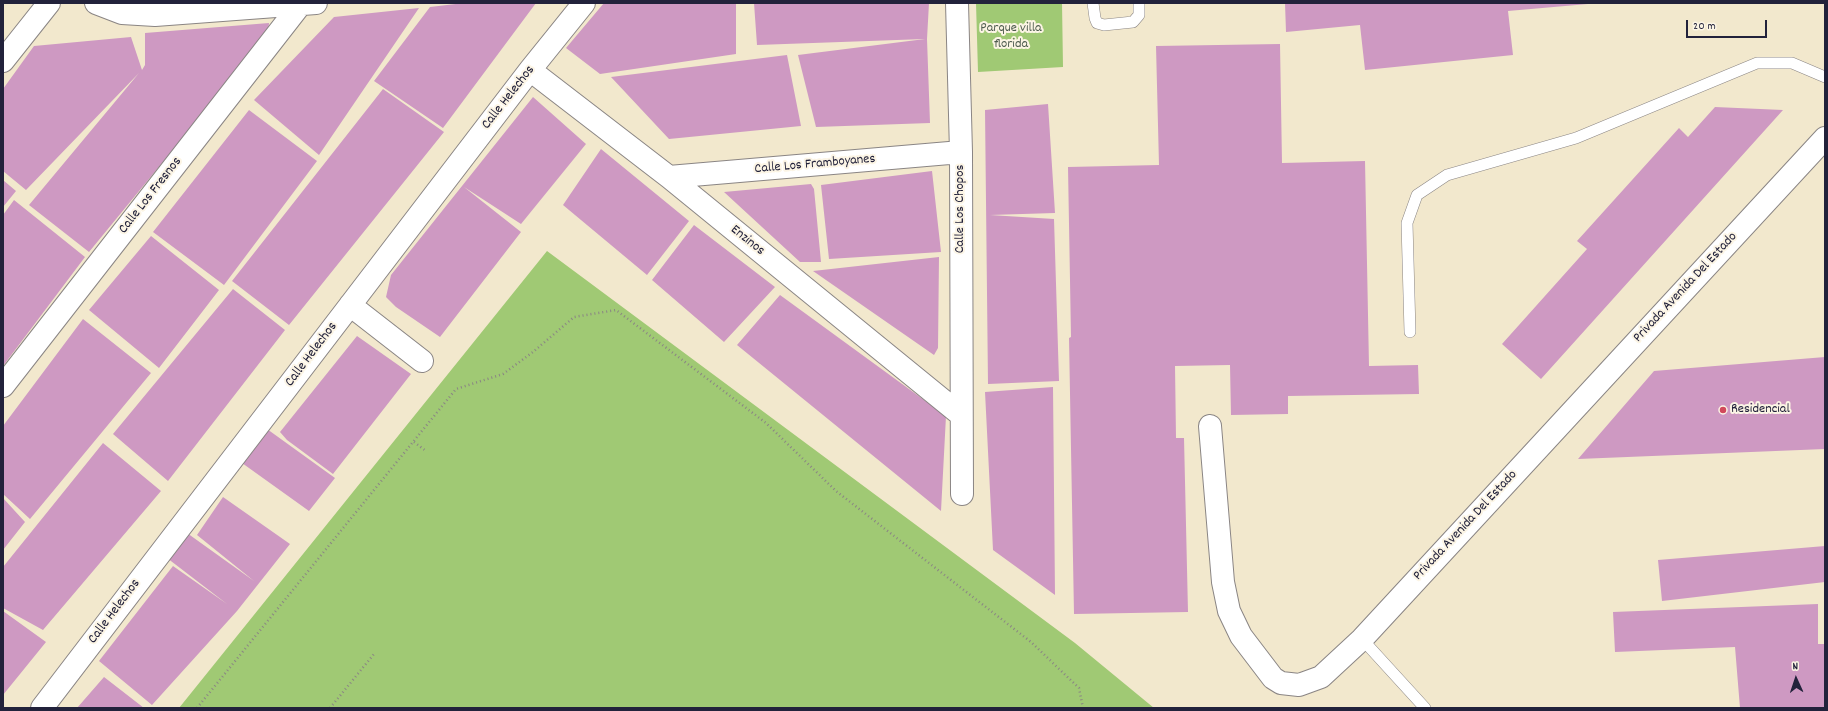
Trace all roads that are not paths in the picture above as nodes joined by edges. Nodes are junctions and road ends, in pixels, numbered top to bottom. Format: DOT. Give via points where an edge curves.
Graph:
graph roads {
  1 [pos="49,3"];
  2 [pos="96,3"];
  3 [pos="584,3"];
  4 [pos="957,3"];
  5 [pos="1093,3"];
  6 [pos="1139,3"];
  7 [pos="308,4"];
  8 [pos="3,61"];
  9 [pos="530,70"];
  10 [pos="1825,77"];
  11 [pos="1825,138"];
  12 [pos="960,152"];
  13 [pos="669,177"];
  14 [pos="350,305"];
  15 [pos="1410,332"];
  16 [pos="422,361"];
  17 [pos="3,386"];
  18 [pos="961,416"];
  19 [pos="1210,426"];
  20 [pos="962,494"];
  21 [pos="1362,639"];
  22 [pos="42,708"];
  23 [pos="1425,708"];
  1 -- 8 [label="street"];
  2 -- 7 [label="street" via="122,13 155,15"];
  3 -- 9 [label="street, Calle Helechos"];
  4 -- 12 [label="street, Calle Los Chopos"];
  5 -- 6 [label="lane" via="1097,23 1104,25 1133,22 1139,15"];
  7 -- 17 [label="street, Calle Los Fresnos"];
  9 -- 13 [label="street, Enzinos"];
  9 -- 14 [label="street, Calle Helechos"];
  10 -- 15 [label="lane" via="1792,63 1757,63 1576,138 1447,175 1417,195 1407,223"];
  11 -- 21 [label="street, Privada Avenida Del Estado"];
  12 -- 13 [label="street, Calle Los Framboyanes"];
  12 -- 18 [label="street, Calle Los Chopos"];
  13 -- 18 [label="street, Enzinos"];
  14 -- 16 [label="street"];
  14 -- 22 [label="street, Calle Helechos"];
  18 -- 20 [label="street, Calle Los Chopos"];
  19 -- 21 [label="street, Privada Avenida Del Estado" via="1223,582 1229,611 1240,636 1273,678 1281,683 1299,685 1321,677"];
  21 -- 23 [label="lane"];
}
